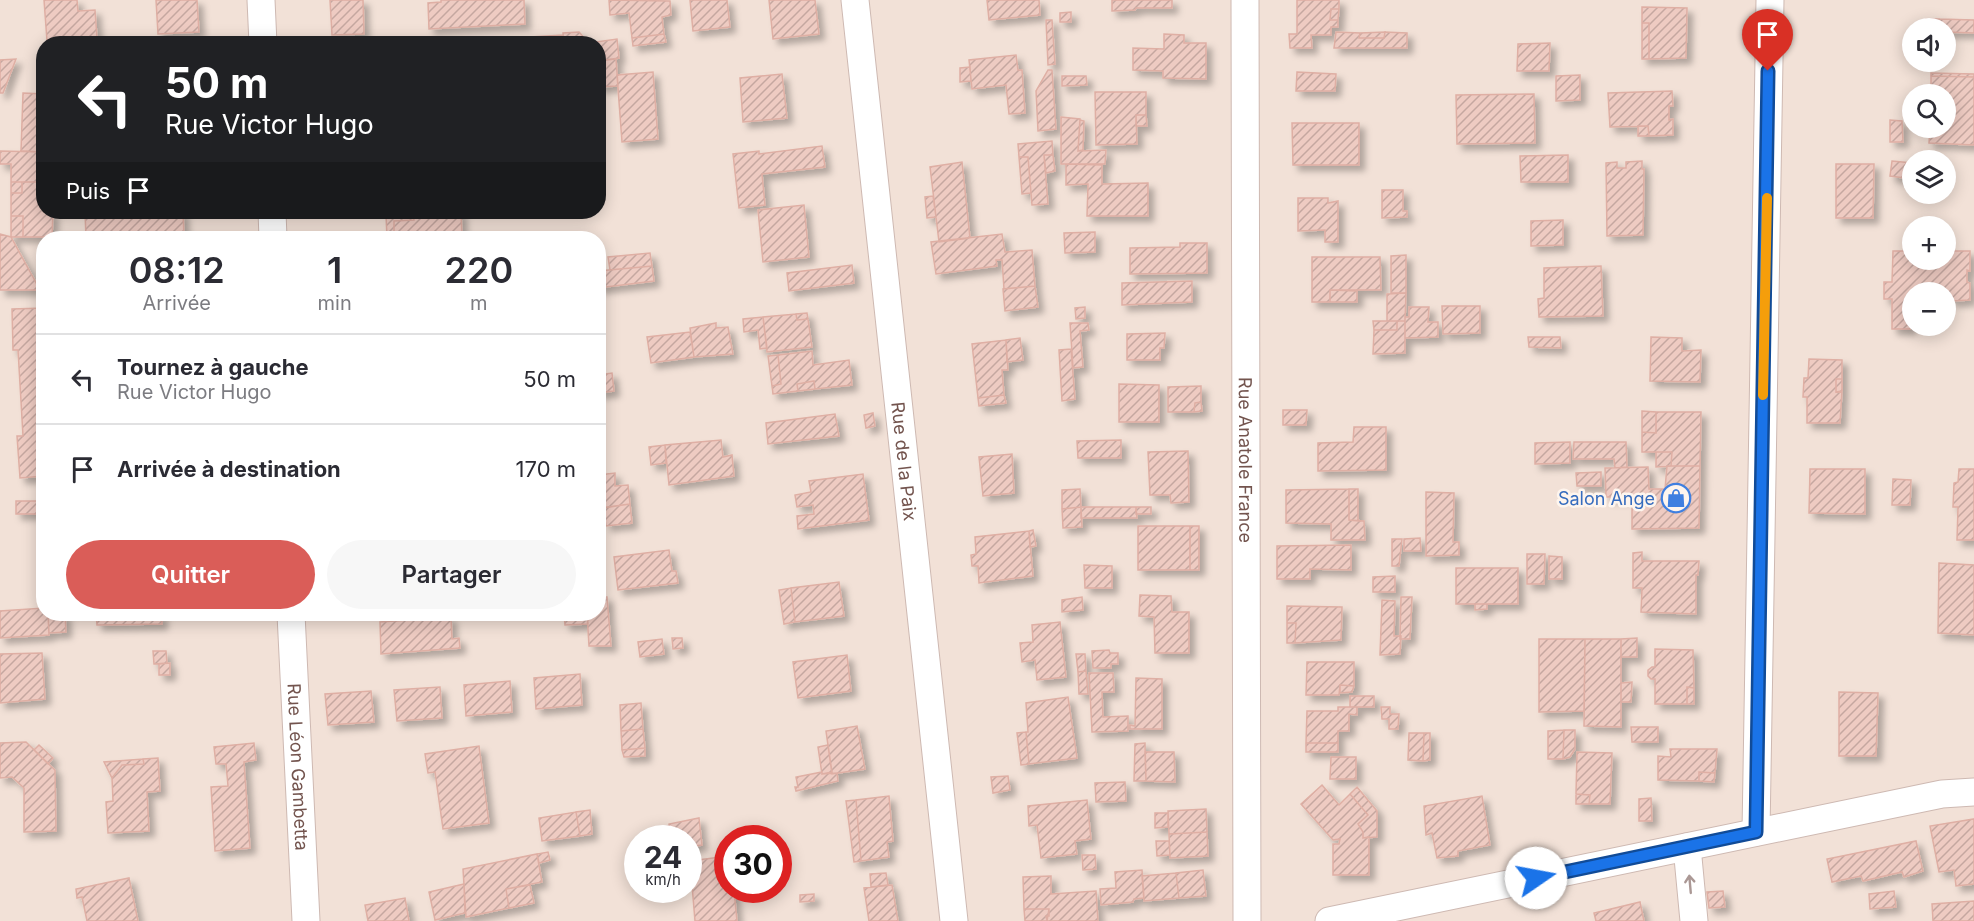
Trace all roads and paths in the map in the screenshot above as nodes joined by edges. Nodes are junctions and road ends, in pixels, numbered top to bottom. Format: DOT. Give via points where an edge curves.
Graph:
graph roads {
  1 [pos="261,0"];
  2 [pos="855,0"];
  3 [pos="1245,0"];
  4 [pos="1770,0"];
  5 [pos="263,36"];
  6 [pos="291,621"];
  7 [pos="1974,792"];
  8 [pos="1756,832"];
  9 [pos="1687,847"];
  10 [pos="306,921"];
  11 [pos="954,921"];
  12 [pos="1247,921"];
  13 [pos="1329,921"];
  14 [pos="1694,921"];
  1 -- 5 [label="street"];
  2 -- 11 [label="street, Rue de la Paix"];
  3 -- 12 [label="street, Rue Anatole France"];
  4 -- 8 [label="street"];
  6 -- 10 [label="street, Rue Léon Gambetta"];
  7 -- 8 [label="street" via="1942,794"];
  8 -- 9 [label="street"];
  9 -- 13 [label="street"];
  14 -- 9 [label="street, one-way"];
}
